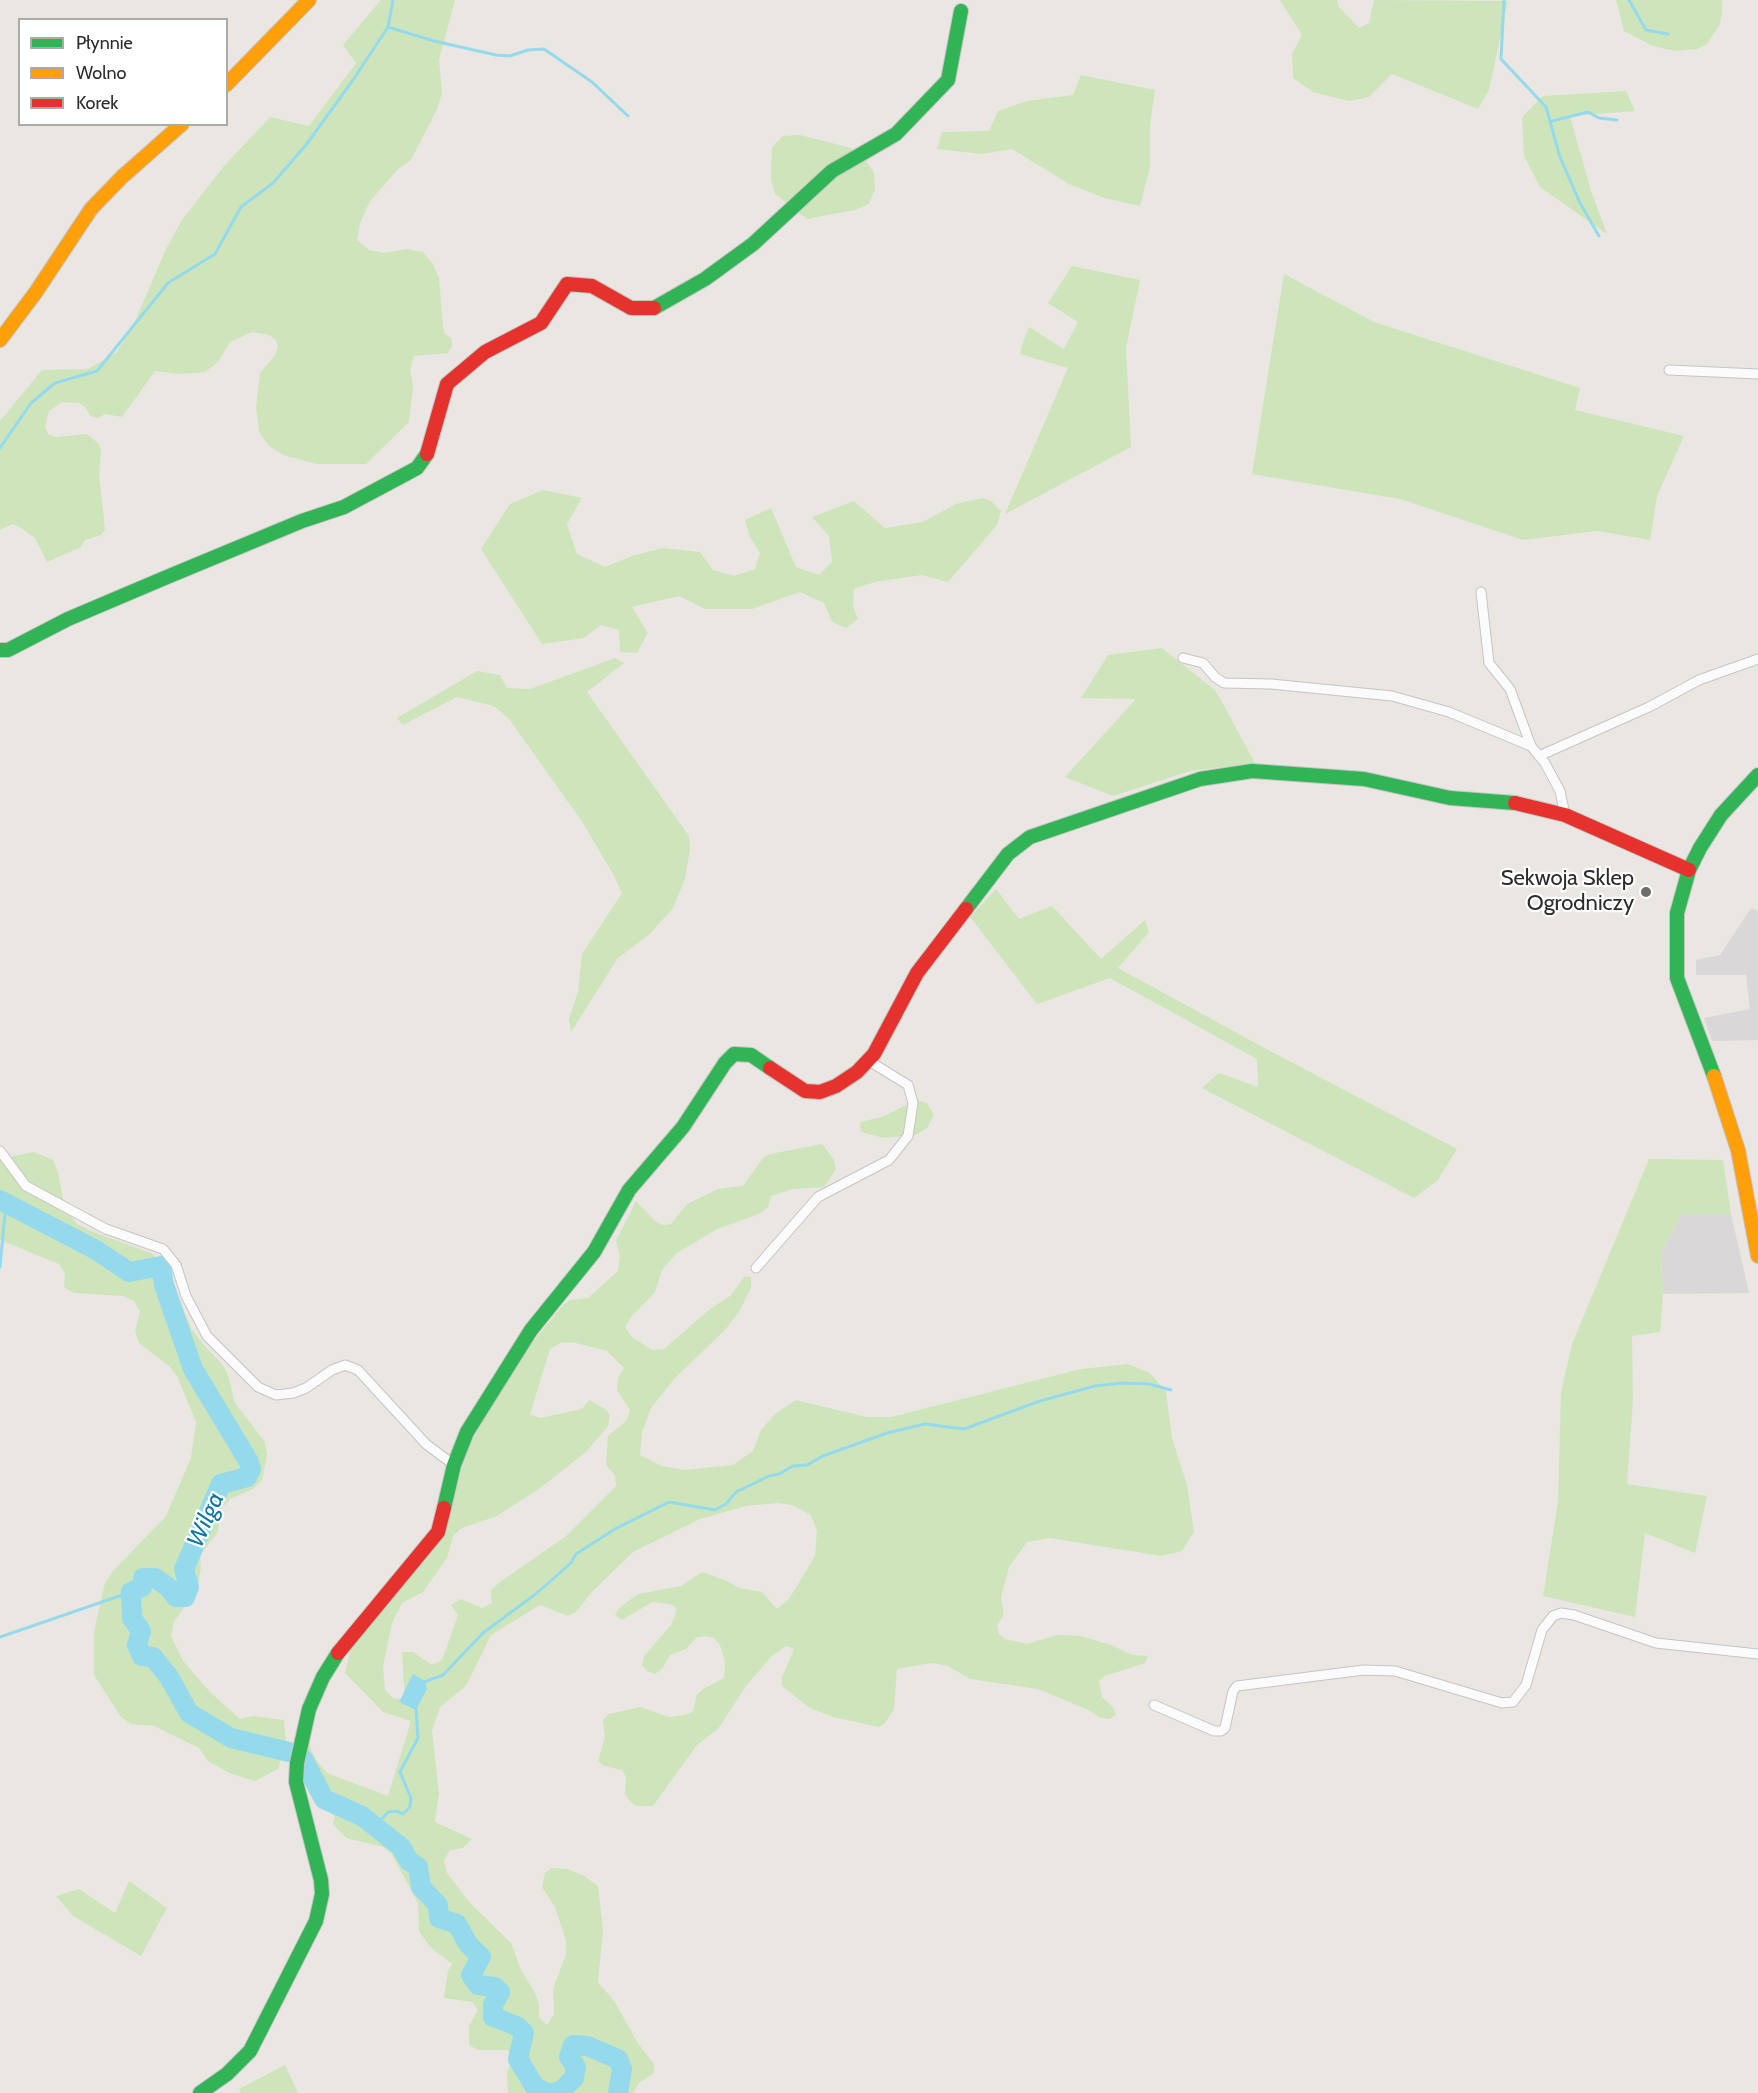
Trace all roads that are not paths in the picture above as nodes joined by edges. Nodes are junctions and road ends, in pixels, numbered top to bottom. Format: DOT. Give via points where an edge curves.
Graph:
graph roads {
  1 [pos="309,0"];
  2 [pos="961,11"];
  3 [pos="228,83"];
  4 [pos="180,126"];
  5 [pos="0,340"];
  6 [pos="1669,370"];
  7 [pos="1758,374"];
  8 [pos="1481,592"];
  9 [pos="0,650"];
  10 [pos="1183,658"];
  11 [pos="1758,659"];
  12 [pos="1531,746"];
  13 [pos="1539,756"];
  14 [pos="1758,775"];
  15 [pos="1565,815"];
  16 [pos="1689,870"];
  17 [pos="869,1061"];
  18 [pos="0,1151"];
  19 [pos="1758,1256"];
  20 [pos="756,1268"];
  21 [pos="454,1465"];
  22 [pos="1758,1654"];
  23 [pos="1154,1705"];
  24 [pos="200,2093"];
  1 -- 3 [label="street"];
  2 -- 9 [label="street" via="948,80 896,134 832,171 753,244 705,279 653,309 631,308 592,286 567,284 541,323 485,352 447,384 428,453 417,468 344,507 167,577 68,619 8,650"];
  4 -- 5 [label="street" via="91,209"];
  6 -- 7 [label="street"];
  8 -- 12 [label="street" via="1489,663 1510,689"];
  10 -- 12 [label="street" via="1203,663 1224,683 1271,684 1416,702"];
  11 -- 13 [label="street" via="1699,680"];
  12 -- 13 [label="street"];
  13 -- 15 [label="street" via="1560,791"];
  14 -- 16 [label="street" via="1707,834"];
  15 -- 16 [label="street"];
  15 -- 17 [label="street" via="1522,804 1450,798 1364,779 1252,771 1200,778 1108,808 1030,837 1008,854 917,973"];
  16 -- 19 [label="street" via="1677,913 1677,978 1730,1124 1749,1197"];
  17 -- 20 [label="street" via="908,1085 913,1103 908,1136 889,1160 818,1197"];
  17 -- 21 [label="street" via="836,1086 813,1092 793,1085 746,1053 734,1054 683,1126 629,1190 594,1252 531,1330 474,1419"];
  18 -- 21 [label="street" via="26,1186 106,1229 163,1249 176,1265 186,1296 207,1336 258,1388 276,1395 293,1393 345,1365 358,1370 426,1444"];
  21 -- 24 [label="street" via="438,1532 347,1639 315,1693 301,1738 296,1782 321,1880 316,1921 250,2051"];
  22 -- 23 [label="street" via="1656,1643 1561,1613 1553,1616 1542,1630 1526,1685 1513,1702 1502,1703 1395,1671 1364,1670 1237,1686 1221,1731"];
}
